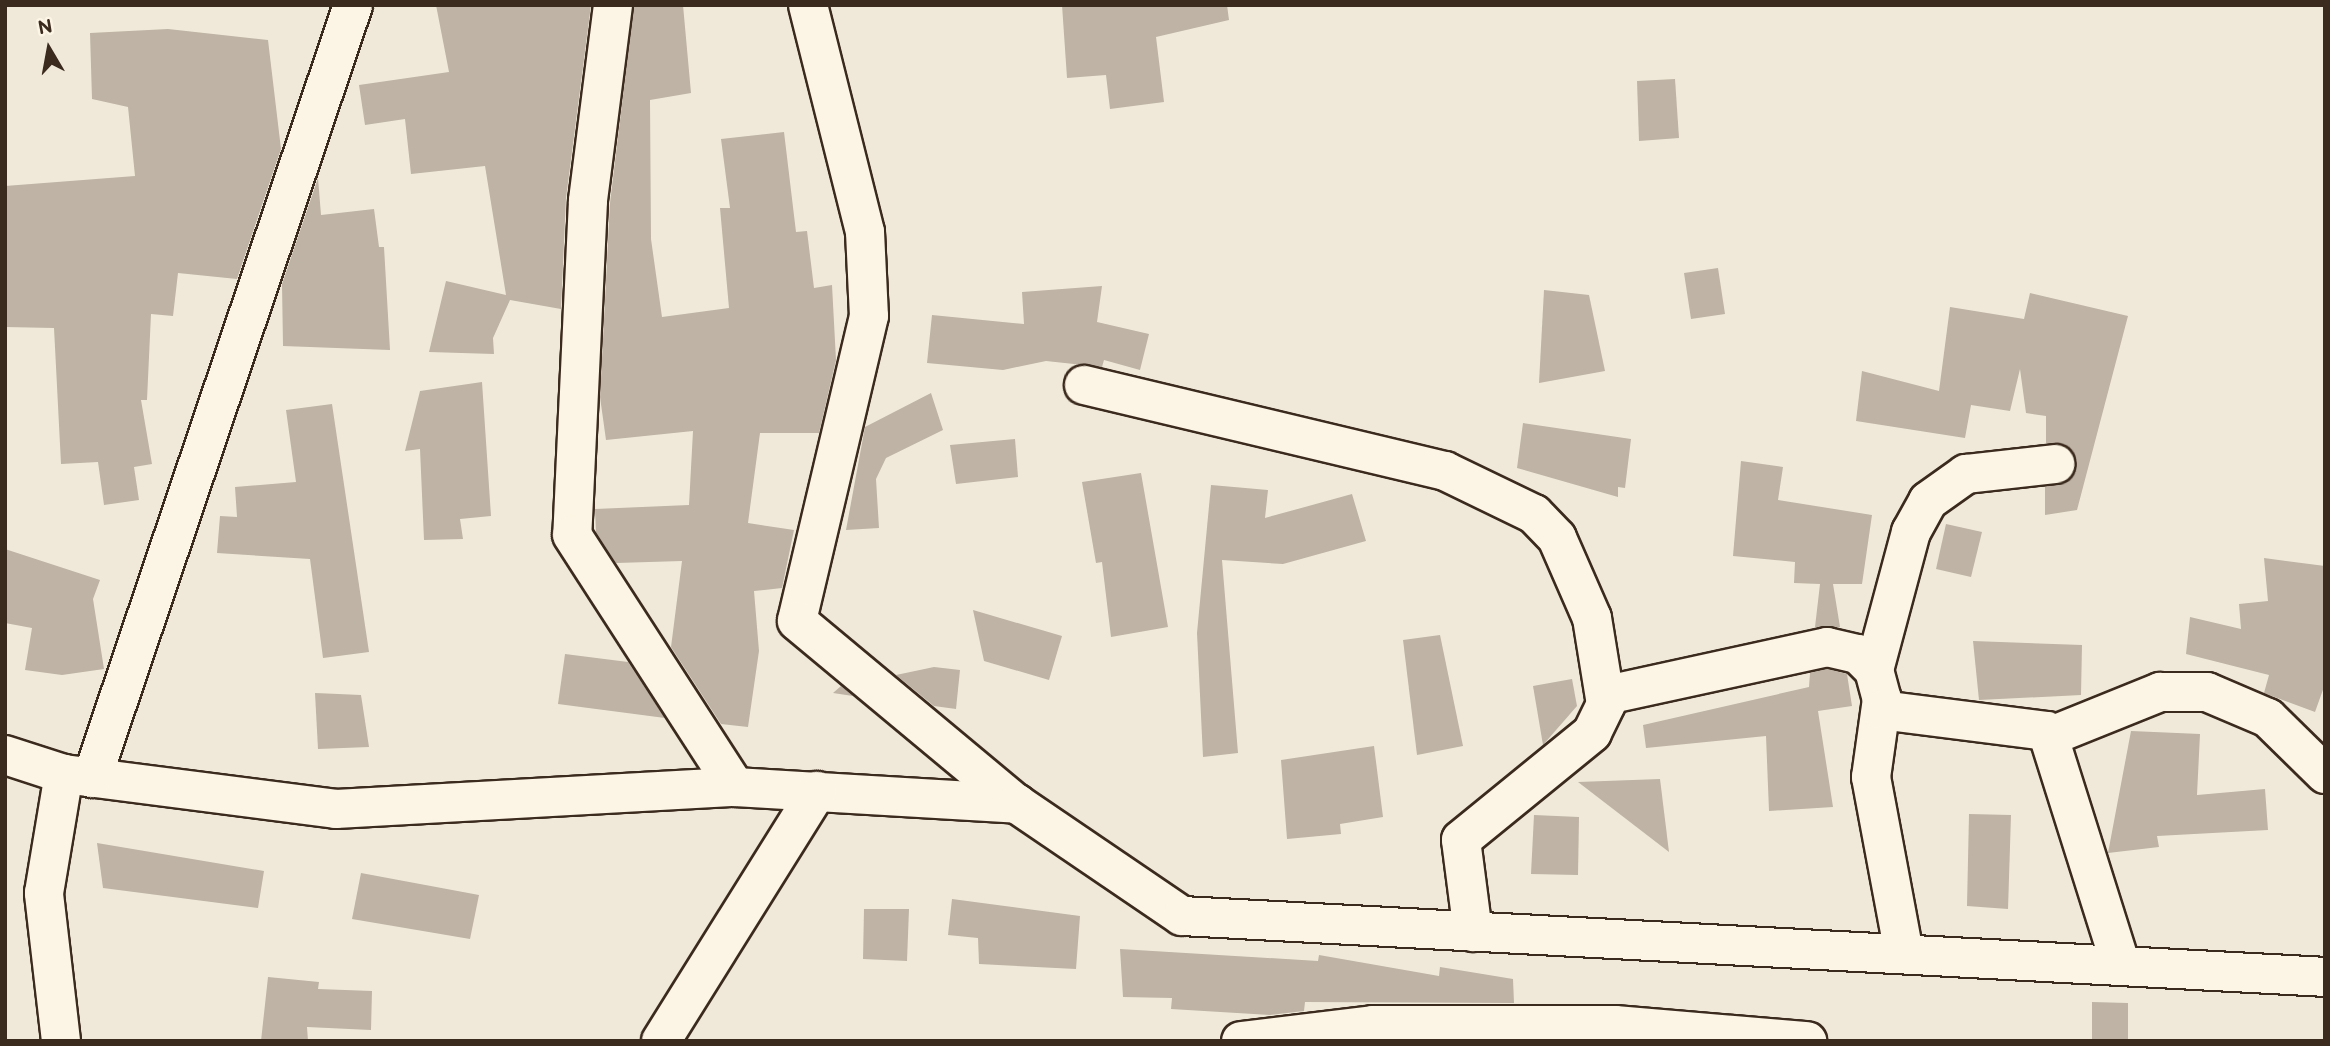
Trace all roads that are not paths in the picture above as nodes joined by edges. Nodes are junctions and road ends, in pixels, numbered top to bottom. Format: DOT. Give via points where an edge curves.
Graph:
graph roads {
  1 [pos="353,5"];
  2 [pos="613,5"];
  3 [pos="808,5"];
  4 [pos="1084,385"];
  5 [pos="2054,464"];
  6 [pos="1874,670"];
  7 [pos="1607,695"];
  8 [pos="1881,709"];
  9 [pos="2051,736"];
  10 [pos="5,755"];
  11 [pos="2325,774"];
  12 [pos="78,776"];
  13 [pos="735,787"];
  14 [pos="817,791"];
  15 [pos="1017,804"];
  16 [pos="1473,932"];
  17 [pos="1904,954"];
  18 [pos="2121,966"];
  19 [pos="2325,977"];
  20 [pos="1373,1033"];
  21 [pos="1646,1035"];
  22 [pos="1761,1039"];
  23 [pos="61,1041"];
  24 [pos="662,1041"];
  25 [pos="1241,1041"];
  26 [pos="1807,1041"];
  1 -- 12 [label="street"];
  2 -- 13 [label="street" via="588,201 572,535"];
  3 -- 15 [label="street" via="865,232 869,316 796,621"];
  4 -- 7 [label="street" via="1445,471 1534,514 1557,538 1592,618"];
  5 -- 6 [label="street" via="1966,474 1928,501 1910,532"];
  6 -- 7 [label="street" via="1858,654 1827,647"];
  6 -- 8 [label="street"];
  7 -- 16 [label="street" via="1592,733 1461,840"];
  8 -- 9 [label="street" via="2040,729"];
  8 -- 17 [label="street" via="1871,777"];
  9 -- 11 [label="street" via="2160,692 2207,692 2268,718"];
  9 -- 18 [label="street"];
  10 -- 12 [label="street"];
  12 -- 13 [label="street" via="335,809"];
  12 -- 23 [label="street" via="44,893"];
  13 -- 14 [label="street"];
  14 -- 15 [label="street"];
  14 -- 24 [label="street"];
  15 -- 16 [label="street" via="1182,916"];
  16 -- 17 [label="street"];
  17 -- 18 [label="street"];
  18 -- 19 [label="street"];
  20 -- 21 [label="street"];
  20 -- 25 [label="street"];
  21 -- 22 [label="street"];
  22 -- 26 [label="street"];
}
